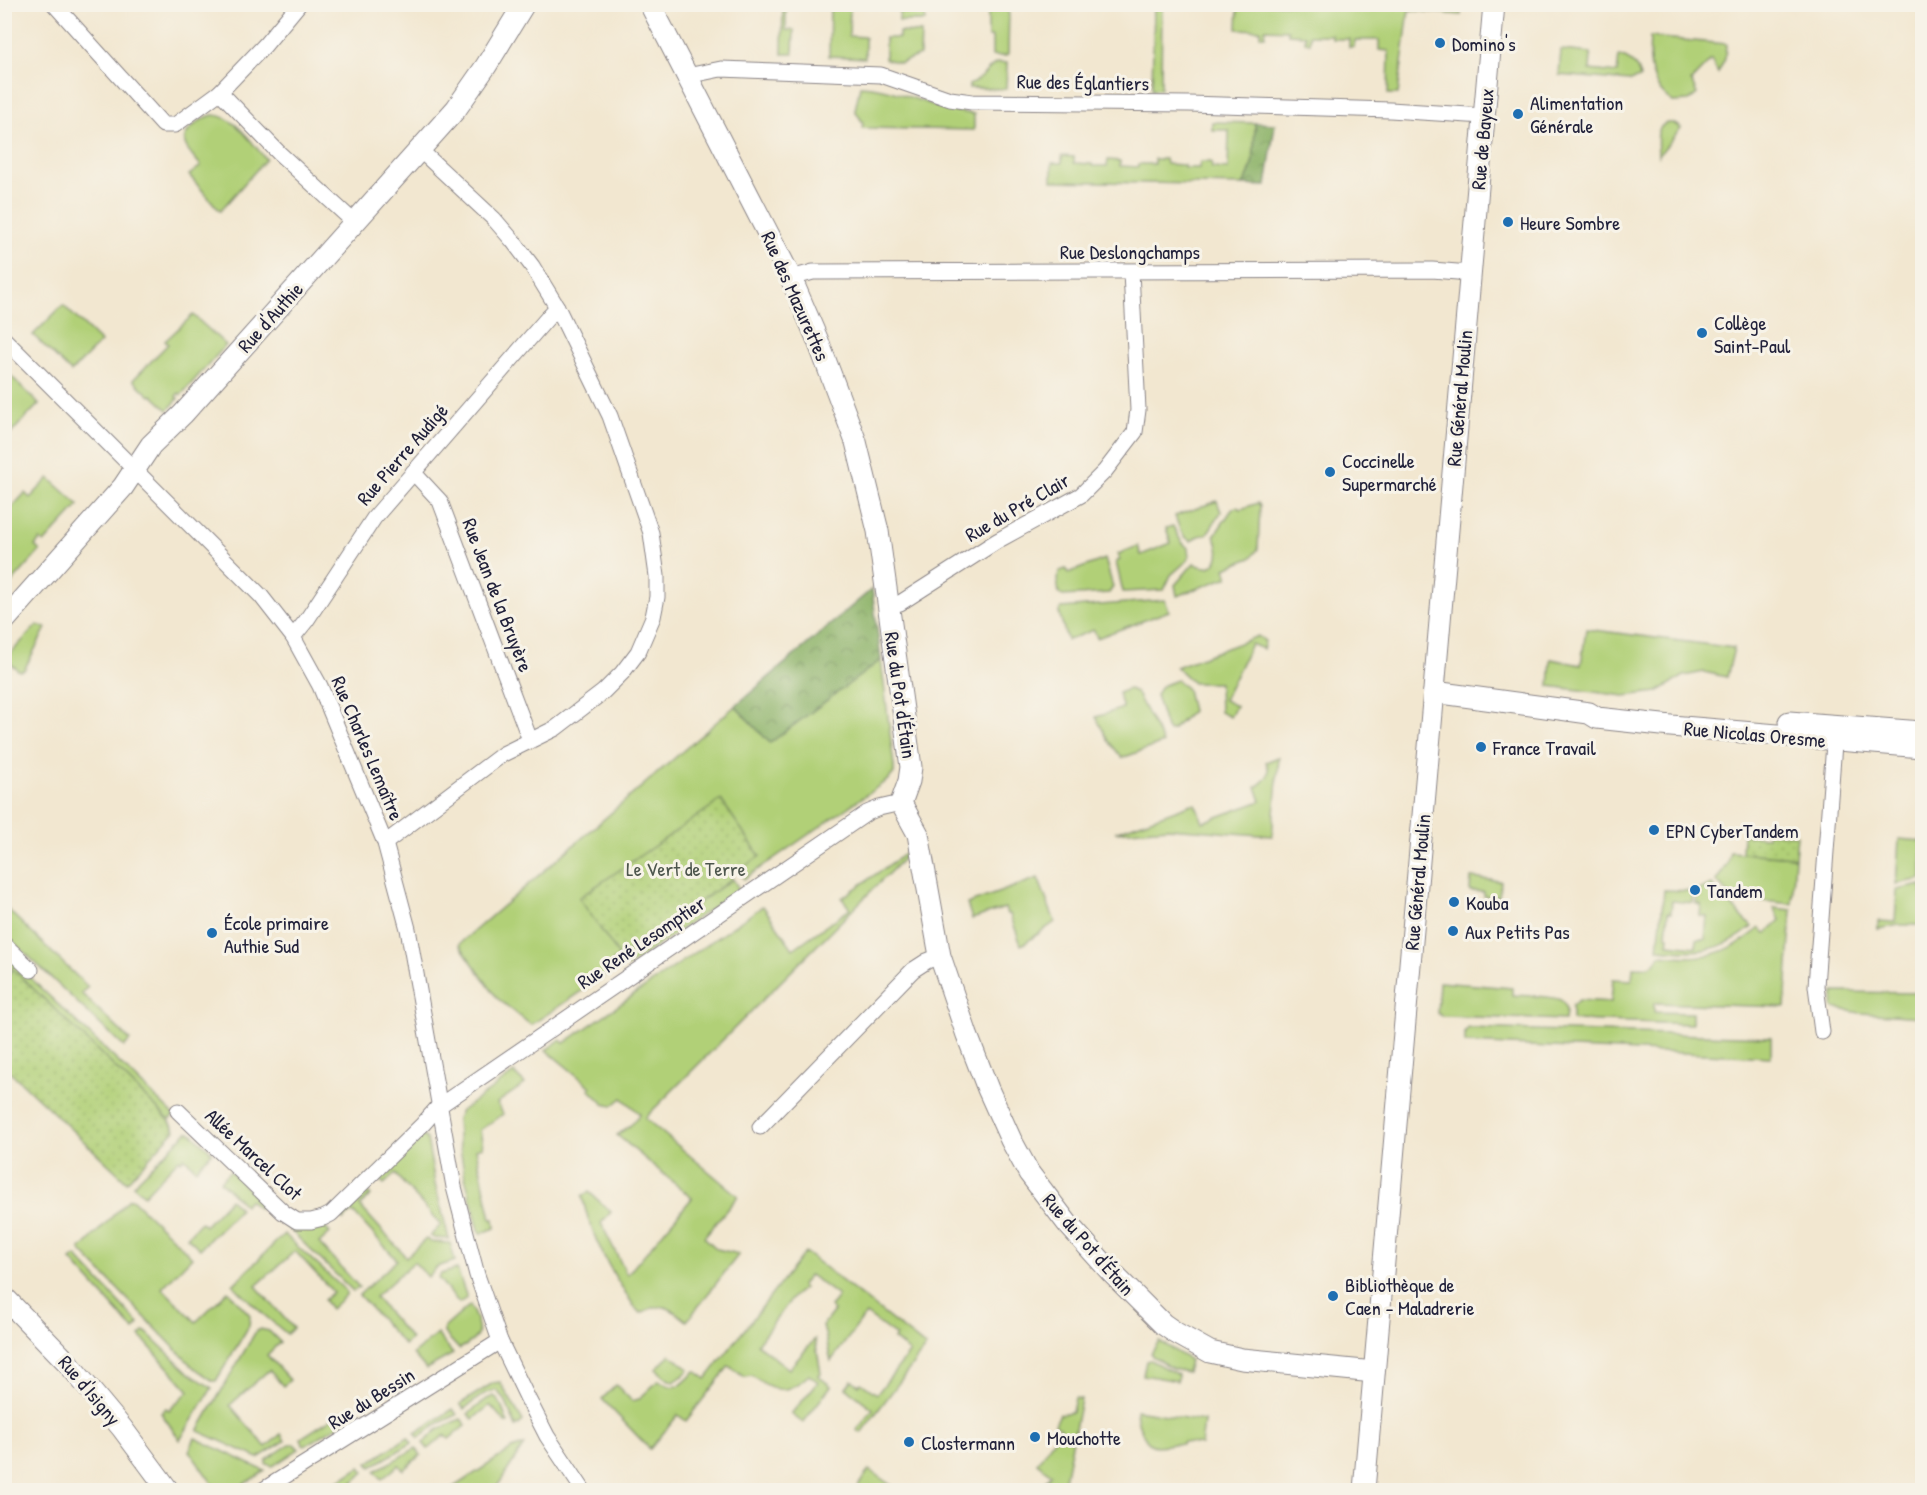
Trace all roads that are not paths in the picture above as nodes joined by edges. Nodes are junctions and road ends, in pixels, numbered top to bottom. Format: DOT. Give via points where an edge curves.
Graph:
graph roads {
  1 [pos="54,4"];
  2 [pos="299,4"];
  3 [pos="524,4"];
  4 [pos="650,4"];
  5 [pos="1494,4"];
  6 [pos="687,76"];
  7 [pos="220,92"];
  8 [pos="1484,116"];
  9 [pos="420,150"];
  10 [pos="355,223"];
  11 [pos="1131,272"];
  12 [pos="1470,273"];
  13 [pos="791,278"];
  14 [pos="557,307"];
  15 [pos="4,339"];
  16 [pos="135,470"];
  17 [pos="413,472"];
  18 [pos="889,606"];
  19 [pos="4,621"];
  20 [pos="293,638"];
  21 [pos="1434,692"];
  22 [pos="1923,732"];
  23 [pos="1834,733"];
  24 [pos="530,740"];
  25 [pos="1923,747"];
  26 [pos="901,803"];
  27 [pos="386,843"];
  28 [pos="4,944"];
  29 [pos="940,956"];
  30 [pos="31,970"];
  31 [pos="1822,1032"];
  32 [pos="439,1106"];
  33 [pos="178,1111"];
  34 [pos="759,1127"];
  35 [pos="4,1297"];
  36 [pos="500,1341"];
  37 [pos="1374,1372"];
  38 [pos="168,1491"];
  39 [pos="263,1491"];
  40 [pos="583,1491"];
  41 [pos="1364,1491"];
  1 -- 7 [label="street" via="163,125 175,125"];
  2 -- 7 [label="street"];
  3 -- 9 [label="street, Rue d'Authie" via="469,93"];
  4 -- 6 [label="street, Rue des Mazurettes"];
  5 -- 8 [label="street, Rue de Bayeux"];
  6 -- 8 [label="street, Rue des Églantiers" via="721,69 881,75 950,99 972,102 1401,110"];
  6 -- 13 [label="street, Rue des Mazurettes"];
  7 -- 10 [label="street"];
  8 -- 12 [label="street, Rue de Bayeux"];
  9 -- 10 [label="street, Rue d'Authie"];
  9 -- 14 [label="street" via="494,219 532,266"];
  10 -- 16 [label="street, Rue d'Authie" via="151,446"];
  11 -- 12 [label="street, Rue Deslongchamps"];
  11 -- 13 [label="street, Rue Deslongchamps" via="813,272"];
  11 -- 18 [label="street, Rue du Pré Clair" via="1138,410 1135,432 1081,495"];
  12 -- 21 [label="street, Rue Général Moulin"];
  13 -- 18 [label="street, Rue des Mazurettes" via="856,442 878,531"];
  14 -- 17 [label="street, Rue Pierre Audigé"];
  14 -- 24 [label="street" via="610,416 651,533 657,597 647,634 622,673 570,719"];
  15 -- 16 [label="street, Rue Charles Lemaître"];
  16 -- 19 [label="street, Rue d'Authie"];
  16 -- 20 [label="street, Rue Charles Lemaître" via="261,596"];
  17 -- 20 [label="street, Rue Pierre Audigé" via="374,518"];
  17 -- 24 [label="street, Rue Jean de la Bruyère" via="440,501"];
  18 -- 26 [label="street, Rue du Pot d'Étain" via="910,767"];
  20 -- 27 [label="street, Rue Charles Lemaître" via="320,686"];
  21 -- 23 [label="street, Rue Nicolas Oresme" via="1589,713 1601,706"];
  21 -- 37 [label="street, Rue Général Moulin"];
  22 -- 23 [label="street, Rue Nicolas Oresme"];
  23 -- 25 [label="street, Rue Nicolas Oresme"];
  23 -- 31 [label="street" via="1816,986"];
  24 -- 27 [label="street" via="503,754"];
  26 -- 29 [label="street, Rue du Pot d'Étain" via="918,834"];
  26 -- 32 [label="street, Rue René Lesomptier" via="867,813"];
  27 -- 32 [label="street, Rue Charles Lemaître" via="408,929"];
  28 -- 30 [label="street"];
  29 -- 34 [label="street" via="913,970"];
  29 -- 37 [label="street, Rue du Pot d'Étain" via="988,1089 1029,1173 1067,1223 1146,1309 1176,1333 1210,1352 1242,1359"];
  32 -- 33 [label="street, Allée Marcel Clot" via="332,1214 311,1221 297,1221 276,1207"];
  32 -- 36 [label="street, Rue Charles Lemaître" via="463,1228"];
  35 -- 38 [label="street, Rue d'Isigny" via="67,1362"];
  36 -- 39 [label="street, Rue du Bessin"];
  36 -- 40 [label="street, Rue Charles Lemaître" via="543,1428"];
  37 -- 41 [label="street, Rue Général Moulin"];
}
